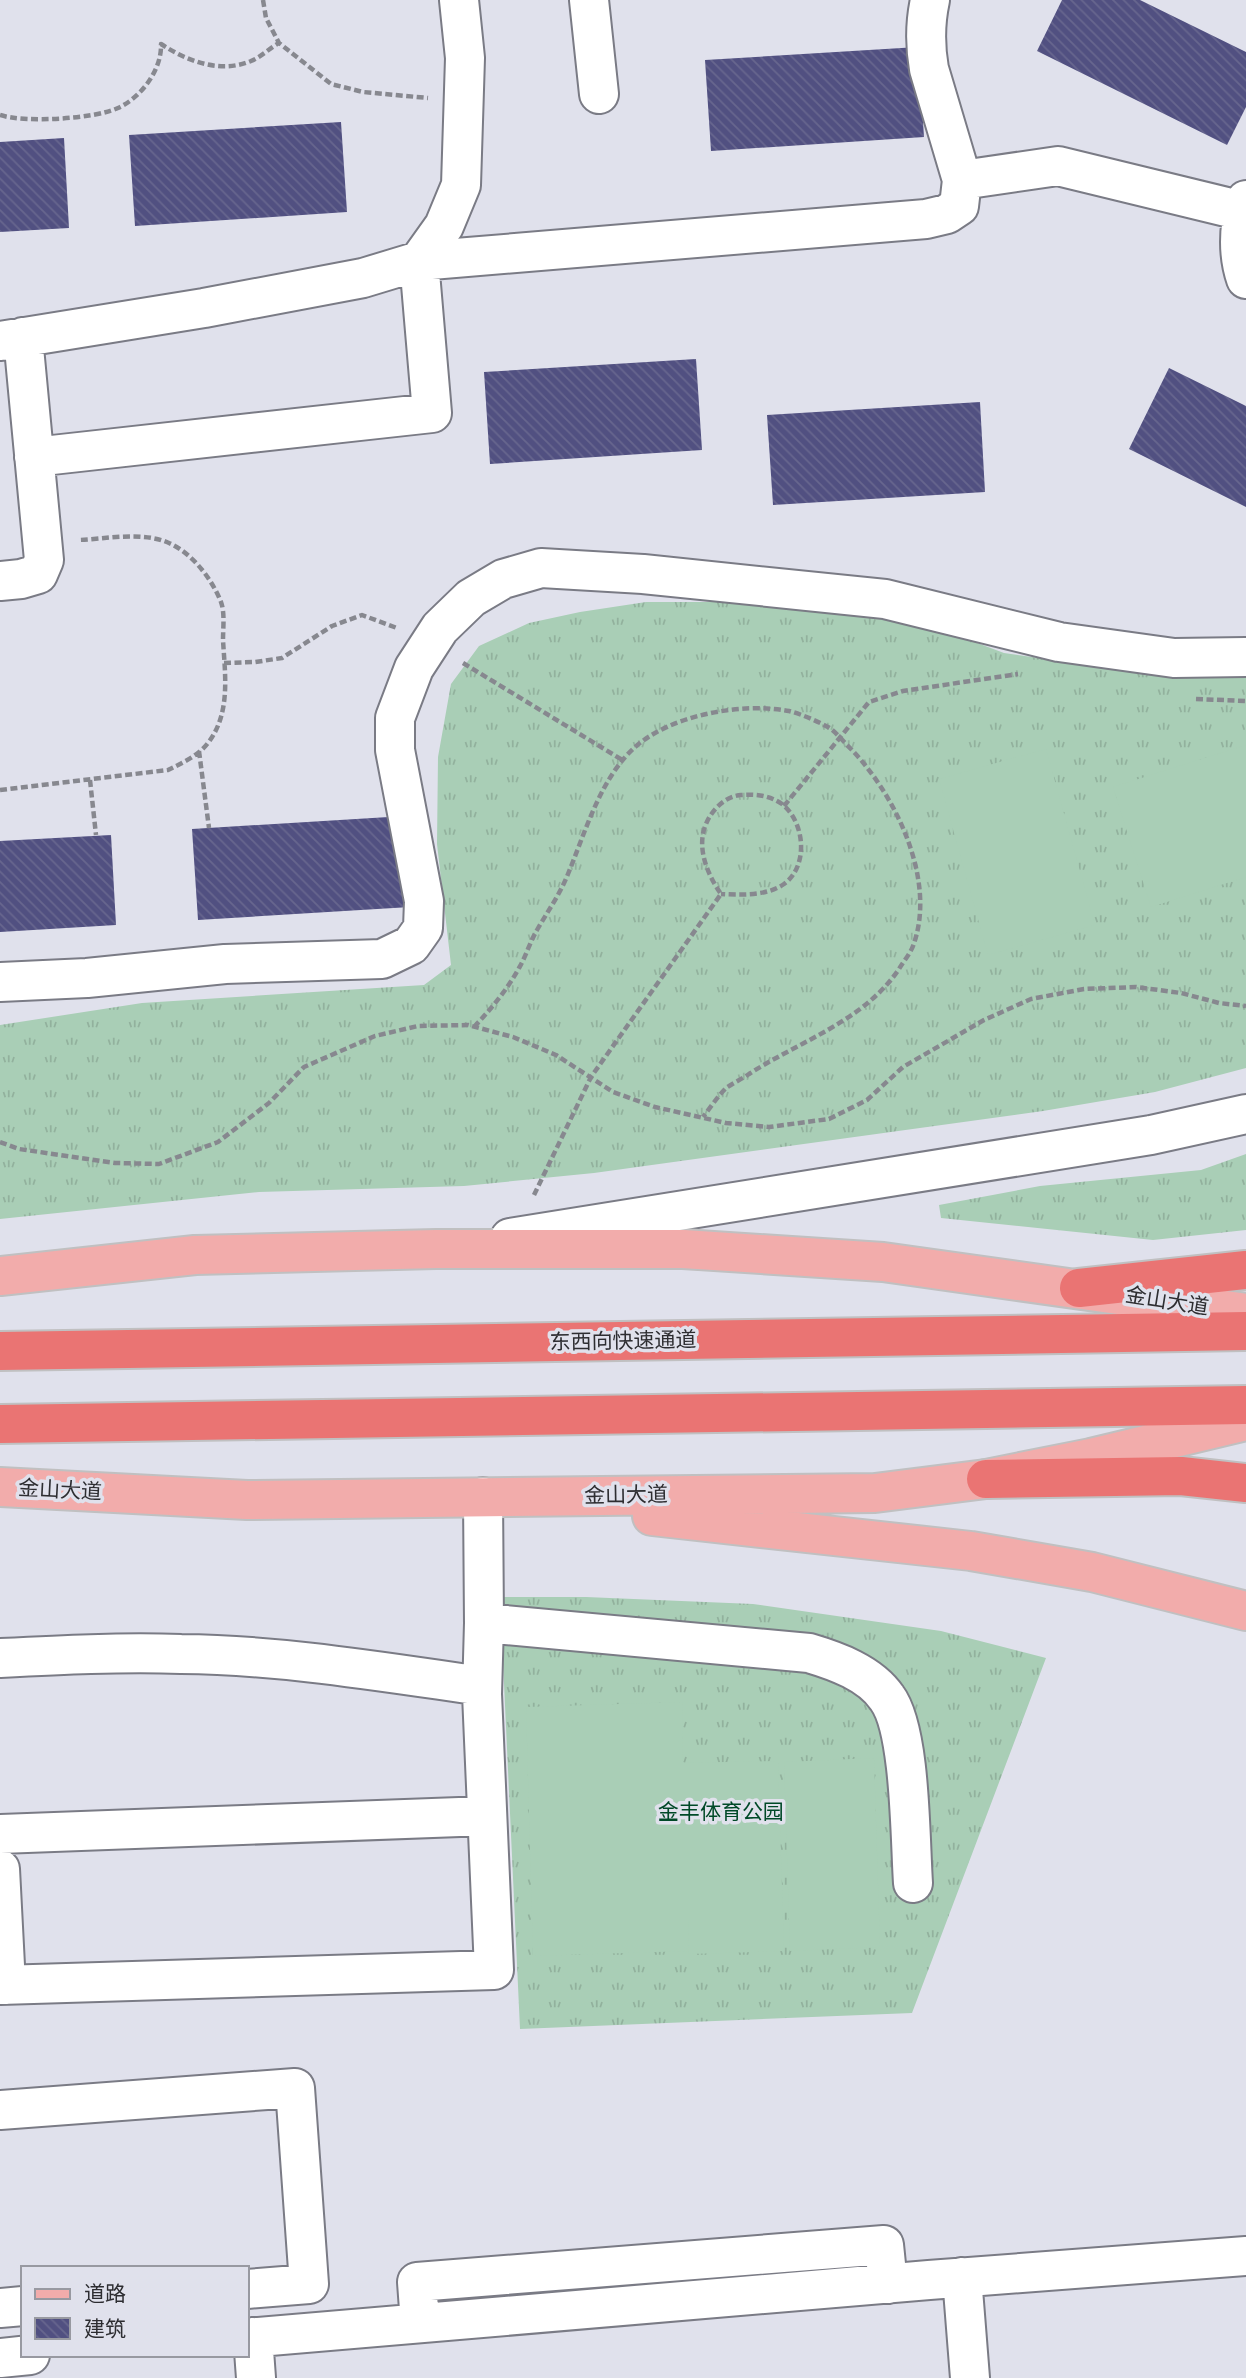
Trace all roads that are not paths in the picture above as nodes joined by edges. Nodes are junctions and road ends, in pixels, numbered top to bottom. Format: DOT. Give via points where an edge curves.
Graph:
graph roads {
  1 [pos="458,0"];
  2 [pos="589,0"];
  3 [pos="930,0"];
  4 [pos="599,94"];
  5 [pos="962,180"];
  6 [pos="1245,205"];
  7 [pos="419,261"];
  8 [pos="1246,279"];
  9 [pos="11,339"];
  10 [pos="34,457"];
  11 [pos="0,581"];
  12 [pos="1246,657"];
  13 [pos="0,982"];
  14 [pos="1246,1114"];
  15 [pos="436,1249"];
  16 [pos="1246,1270"];
  17 [pos="0,1276"];
  18 [pos="1079,1288"];
  19 [pos="1246,1313"];
  20 [pos="1246,1331"];
  21 [pos="0,1351"];
  22 [pos="1246,1405"];
  23 [pos="1246,1422"];
  24 [pos="0,1424"];
  25 [pos="986,1479"];
  26 [pos="1246,1483"];
  27 [pos="0,1487"];
  28 [pos="483,1497"];
  29 [pos="1246,1611"];
  30 [pos="484,1623"];
  31 [pos="0,1658"];
  32 [pos="482,1686"];
  33 [pos="487,1816"];
  34 [pos="0,1834"];
  35 [pos="0,1868"];
  36 [pos="913,1883"];
  37 [pos="3,1985"];
  38 [pos="0,2110"];
  39 [pos="1246,2256"];
  40 [pos="962,2277"];
  41 [pos="248,2288"];
  42 [pos="21,2306"];
  43 [pos="0,2308"];
  44 [pos="250,2337"];
  45 [pos="21,2356"];
  46 [pos="0,2358"];
  47 [pos="256,2378"];
  48 [pos="970,2378"];
  1 -- 7 [label="street" via="465,58 461,185 444,226"];
  2 -- 4 [label="street"];
  3 -- 5 [label="street" via="926,23 929,69"];
  5 -- 6 [label="street" via="1058,166"];
  5 -- 7 [label="street" via="959,206 926,219"];
  6 -- 8 [label="street" via="1239,238"];
  7 -- 9 [label="street" via="350,280 204,308"];
  7 -- 10 [label="street" via="432,413"];
  9 -- 10 [label="street"];
  10 -- 11 [label="street" via="44,559 38,574"];
  12 -- 13 [label="street" via="1174,659 1059,642 885,599 541,568 503,579 471,598 440,628 414,668 396,718 396,750 424,901 423,928 411,945 382,959 225,964"];
  14 -- 15 [label="street" via="1151,1135"];
  15 -- 17 [label="main road, 金山大道" via="195,1255"];
  15 -- 18 [label="main road, 金山大道" via="709,1251 883,1262"];
  16 -- 18 [label="highway"];
  18 -- 19 [label="main road, 金山大道"];
  20 -- 21 [label="highway, 东西向快速通道"];
  22 -- 24 [label="highway"];
  23 -- 25 [label="main road, 金山大道"];
  25 -- 26 [label="highway" via="1181,1476"];
  25 -- 28 [label="main road, 金山大道" via="875,1493"];
  27 -- 28 [label="main road, 金山大道" via="247,1500"];
  28 -- 29 [label="main road" via="971,1551 1092,1572"];
  28 -- 30 [label="street"];
  30 -- 32 [label="street"];
  30 -- 36 [label="street" via="809,1653 854,1670 887,1698 897,1721 905,1757"];
  31 -- 32 [label="street" via="253,1657"];
  32 -- 33 [label="street"];
  33 -- 34 [label="street"];
  33 -- 37 [label="street" via="494,1970"];
  35 -- 37 [label="street"];
  38 -- 41 [label="street" via="295,2088 309,2284"];
  39 -- 40 [label="street"];
  40 -- 44 [label="street"];
  40 -- 48 [label="street"];
  42 -- 43 [label="street"];
  44 -- 47 [label="street"];
  45 -- 46 [label="street"];
}
